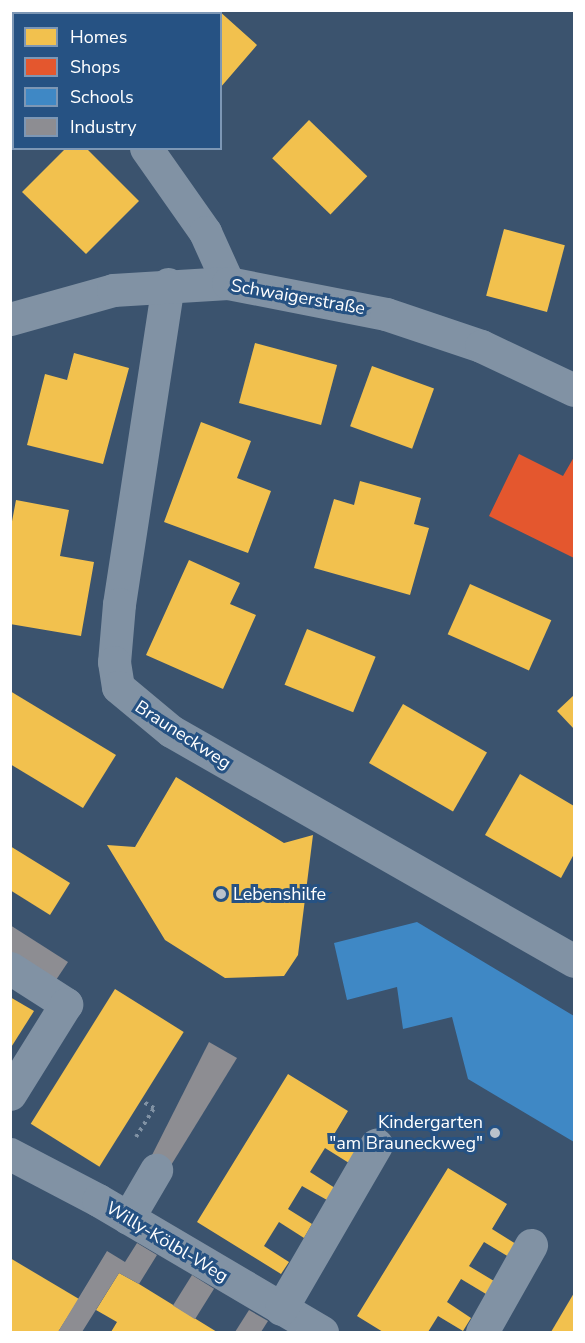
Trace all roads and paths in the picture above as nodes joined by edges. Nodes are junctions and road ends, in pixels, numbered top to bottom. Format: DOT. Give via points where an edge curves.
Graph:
graph roads {
  1 [pos="147,150"];
  2 [pos="228,283"];
  3 [pos="168,284"];
  4 [pos="10,319"];
  5 [pos="574,390"];
  6 [pos="574,962"];
  7 [pos="10,968"];
  8 [pos="10,1094"];
  9 [pos="376,1145"];
  10 [pos="10,1154"];
  11 [pos="156,1170"];
  12 [pos="128,1218"];
  13 [pos="531,1245"];
  14 [pos="281,1309"];
  15 [pos="322,1332"];
  16 [pos="482,1332"];
  1 -- 2 [label="street" via="205,232"];
  2 -- 3 [label="street, Schwaigerstraße"];
  2 -- 5 [label="street, Schwaigerstraße" via="386,314 488,349"];
  3 -- 4 [label="street, Schwaigerstraße" via="113,290"];
  3 -- 6 [label="street, Brauneckweg" via="119,604 114,662 118,687 171,731"];
  7 -- 8 [label="street" via="66,1004"];
  9 -- 14 [label="street"];
  10 -- 12 [label="street, Willy-Kölbl-Weg"];
  11 -- 12 [label="street"];
  12 -- 14 [label="street, Willy-Kölbl-Weg"];
  13 -- 16 [label="street"];
  14 -- 15 [label="street, Willy-Kölbl-Weg"];
}
